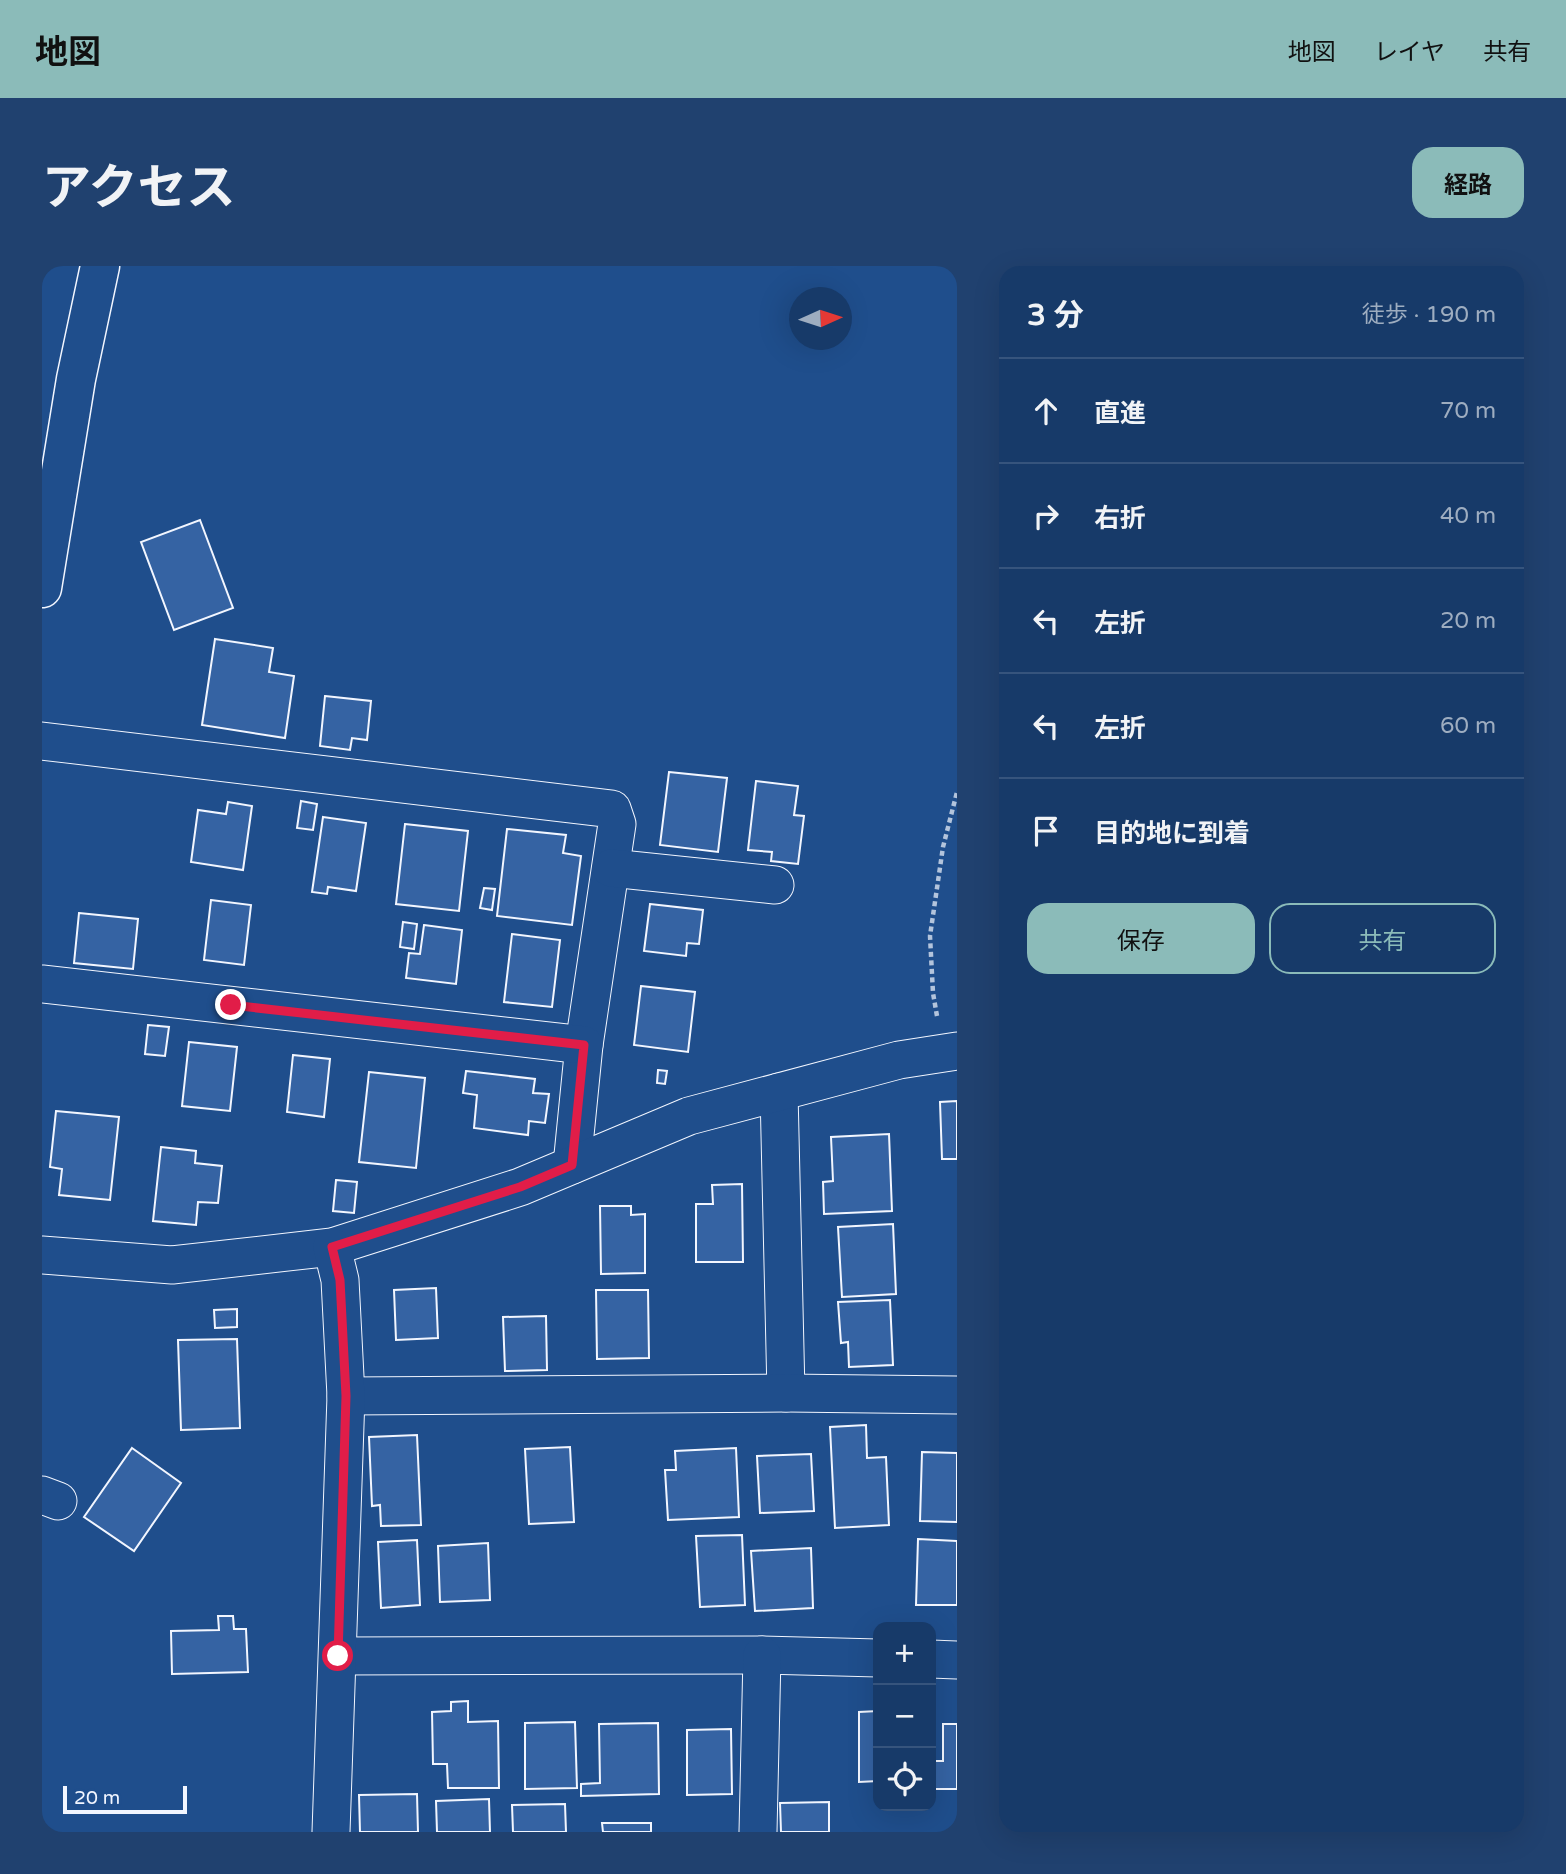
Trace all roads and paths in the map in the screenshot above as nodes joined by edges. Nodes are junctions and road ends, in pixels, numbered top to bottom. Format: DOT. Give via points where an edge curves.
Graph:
graph roads {
  1 [pos="100,266"];
  2 [pos="42,587"];
  3 [pos="42,741"];
  4 [pos="957,792"];
  5 [pos="611,869"];
  6 [pos="775,885"];
  7 [pos="42,984"];
  8 [pos="584,1045"];
  9 [pos="951,1052"];
  10 [pos="779,1092"];
  11 [pos="572,1165"];
  12 [pos="332,1247"];
  13 [pos="42,1255"];
  14 [pos="786,1392"];
  15 [pos="957,1395"];
  16 [pos="346,1396"];
  17 [pos="762,1655"];
  18 [pos="338,1656"];
  19 [pos="873,1658"];
  20 [pos="936,1659"];
  21 [pos="957,1660"];
  22 [pos="331,1832"];
  23 [pos="758,1832"];
  1 -- 2 [label="street" via="76,379"];
  3 -- 5 [label="street" via="612,809 617,824"];
  4 -- 9 [label="path" via="943,847 930,936 933,993"];
  5 -- 6 [label="street"];
  5 -- 8 [label="street"];
  7 -- 8 [label="street"];
  8 -- 11 [label="street"];
  9 -- 10 [label="street" via="899,1060"];
  10 -- 11 [label="street" via="689,1116"];
  10 -- 14 [label="street"];
  11 -- 12 [label="street" via="520,1187"];
  12 -- 13 [label="street" via="172,1265"];
  12 -- 16 [label="street" via="340,1280"];
  14 -- 15 [label="street"];
  14 -- 16 [label="street"];
  16 -- 18 [label="street"];
  17 -- 18 [label="street"];
  17 -- 19 [label="street"];
  17 -- 23 [label="street"];
  18 -- 22 [label="street"];
  20 -- 21 [label="street"];
}
